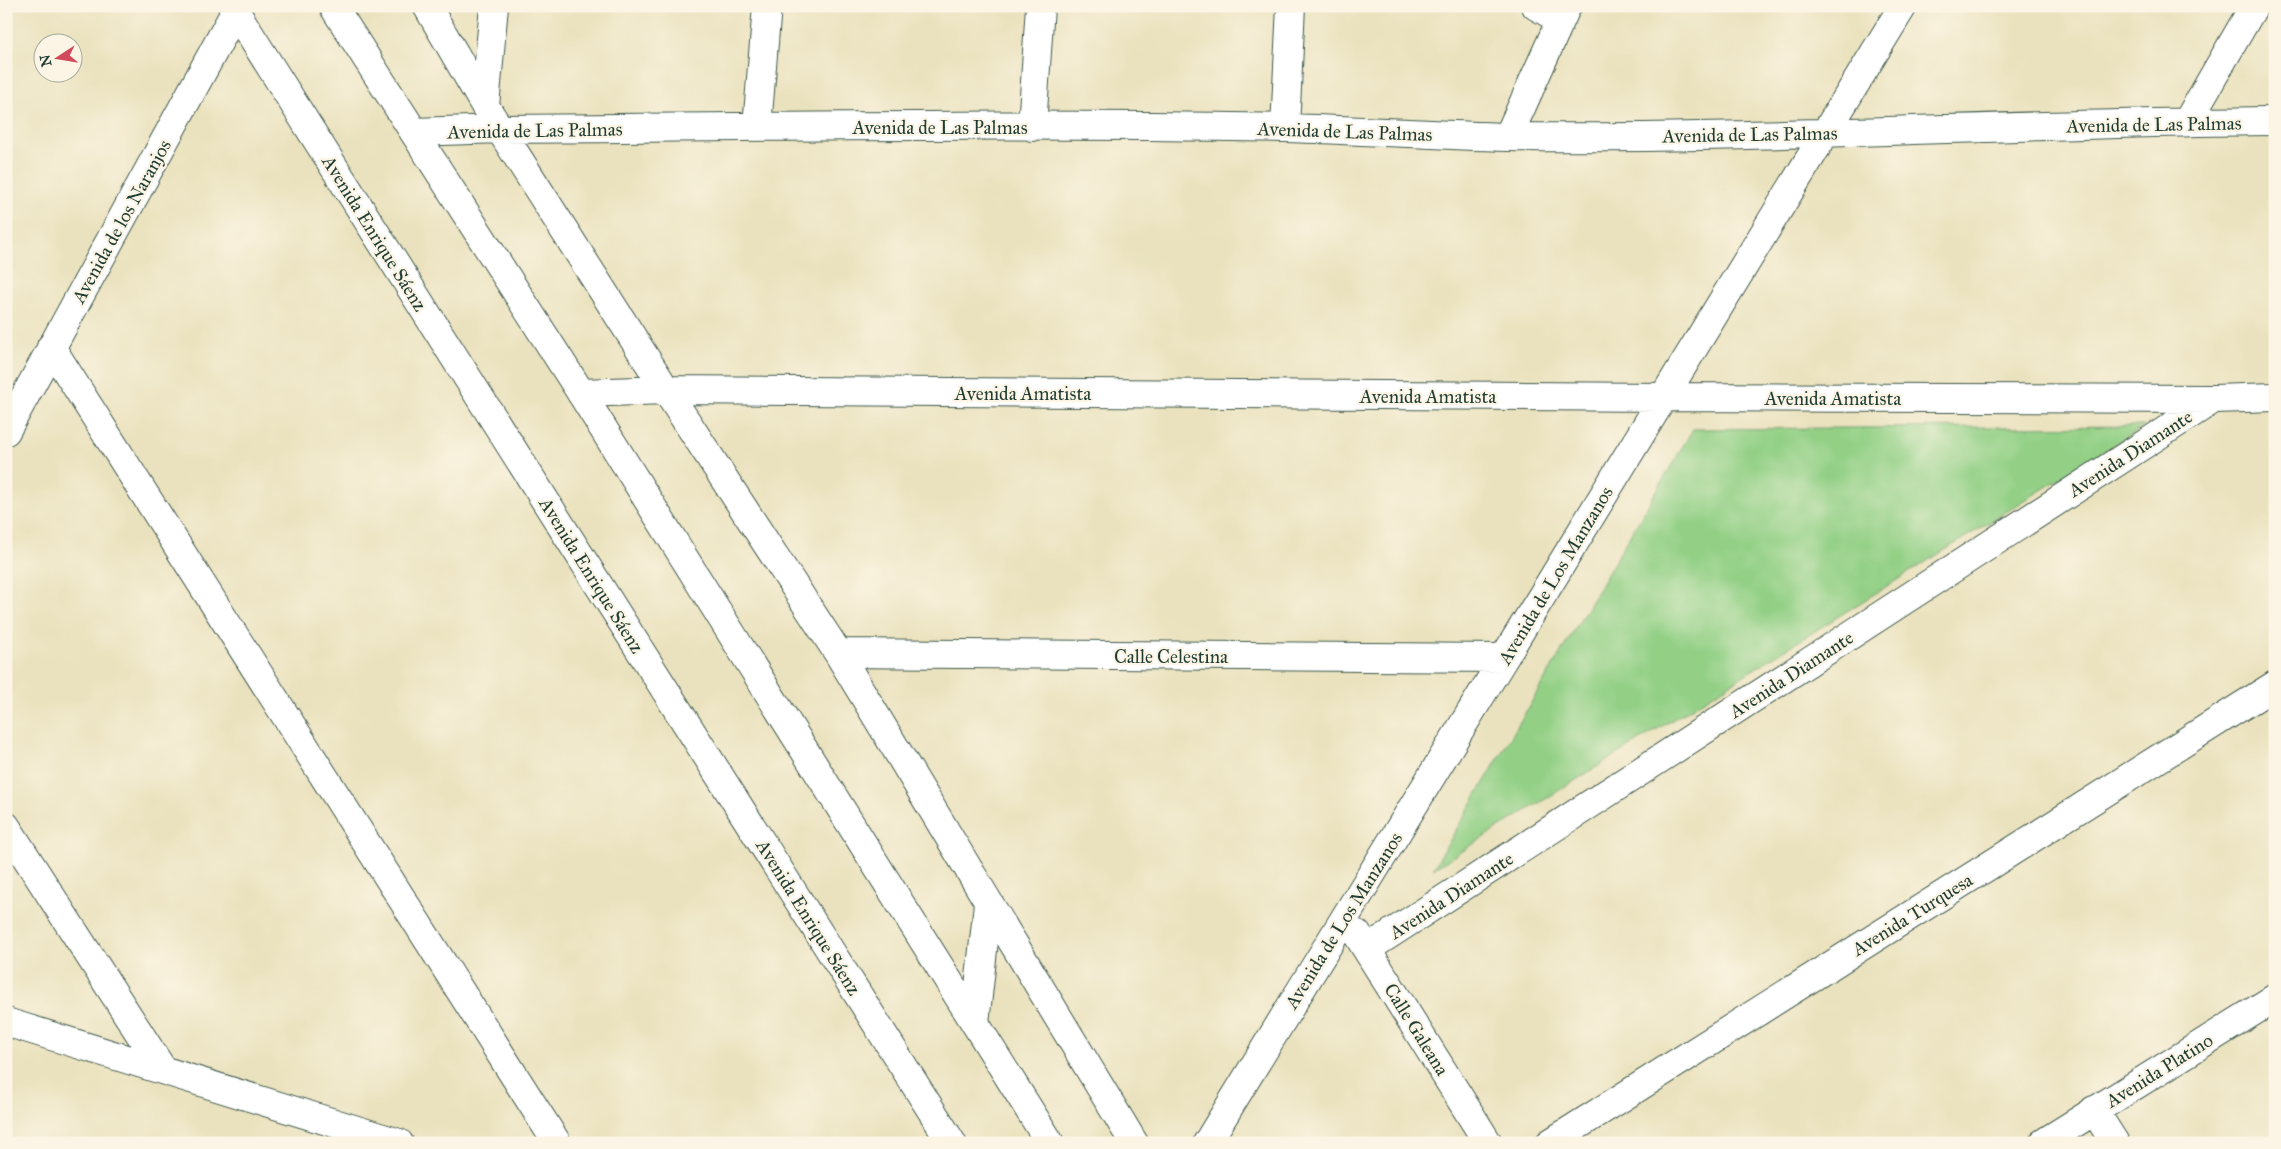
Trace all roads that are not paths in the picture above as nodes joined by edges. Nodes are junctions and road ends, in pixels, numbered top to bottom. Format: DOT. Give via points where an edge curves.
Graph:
graph roads {
  1 [pos="333,6"];
  2 [pos="427,6"];
  3 [pos="494,6"];
  4 [pos="767,6"];
  5 [pos="1040,6"];
  6 [pos="1291,6"];
  7 [pos="1903,6"];
  8 [pos="2254,6"];
  9 [pos="233,9"];
  10 [pos="1554,11"];
  11 [pos="485,106"];
  12 [pos="2187,122"];
  13 [pos="2275,122"];
  14 [pos="757,127"];
  15 [pos="1032,127"];
  16 [pos="1285,128"];
  17 [pos="500,129"];
  18 [pos="414,132"];
  19 [pos="1826,134"];
  20 [pos="1508,136"];
  21 [pos="51,347"];
  22 [pos="666,390"];
  23 [pos="581,393"];
  24 [pos="1664,397"];
  25 [pos="2275,397"];
  26 [pos="2214,399"];
  27 [pos="6,430"];
  28 [pos="838,653"];
  29 [pos="1504,658"];
  30 [pos="2275,685"];
  31 [pos="6,826"];
  32 [pos="988,904"];
  33 [pos="1345,916"];
  34 [pos="1367,950"];
  35 [pos="2275,998"];
  36 [pos="6,1022"];
  37 [pos="975,1023"];
  38 [pos="163,1070"];
  39 [pos="2094,1110"];
  40 [pos="399,1143"];
  41 [pos="557,1143"];
  42 [pos="952,1143"];
  43 [pos="1050,1143"];
  44 [pos="1134,1143"];
  45 [pos="1207,1143"];
  46 [pos="1488,1143"];
  47 [pos="1550,1143"];
  48 [pos="2043,1143"];
  49 [pos="2115,1143"];
  1 -- 18 [label="street"];
  2 -- 11 [label="street"];
  3 -- 11 [label="street"];
  4 -- 14 [label="street"];
  5 -- 15 [label="street"];
  6 -- 16 [label="street"];
  7 -- 19 [label="street, Avenida de Los Manzanos"];
  8 -- 12 [label="street"];
  9 -- 21 [label="street, Avenida de los Naranjos"];
  9 -- 42 [label="street, Avenida Enrique Sáenz"];
  10 -- 20 [label="street"];
  11 -- 17 [label="street"];
  12 -- 13 [label="street, Avenida de Las Palmas"];
  12 -- 19 [label="street, Avenida de Las Palmas"];
  14 -- 15 [label="street, Avenida de Las Palmas"];
  14 -- 17 [label="street, Avenida de Las Palmas"];
  15 -- 16 [label="street, Avenida de Las Palmas"];
  16 -- 20 [label="street, Avenida de Las Palmas"];
  17 -- 18 [label="street, Avenida de Las Palmas"];
  17 -- 22 [label="street"];
  18 -- 23 [label="street"];
  19 -- 20 [label="street, Avenida de Las Palmas"];
  19 -- 24 [label="street, Avenida de Los Manzanos"];
  21 -- 27 [label="street, Avenida de los Naranjos"];
  21 -- 41 [label="street"];
  22 -- 23 [label="street, Avenida Amatista"];
  22 -- 24 [label="street, Avenida Amatista"];
  22 -- 28 [label="street"];
  23 -- 37 [label="street"];
  24 -- 26 [label="street, Avenida Amatista"];
  24 -- 29 [label="street, Avenida de Los Manzanos"];
  25 -- 26 [label="street, Avenida Amatista"];
  26 -- 34 [label="street, Avenida Diamante"];
  28 -- 29 [label="street, Calle Celestina"];
  28 -- 32 [label="street"];
  29 -- 33 [label="street, Avenida de Los Manzanos"];
  30 -- 47 [label="street, Avenida Turquesa"];
  31 -- 38 [label="street"];
  32 -- 37 [label="street"];
  32 -- 44 [label="street"];
  33 -- 34 [label="street, Calle Galeana"];
  33 -- 45 [label="street, Avenida de Los Manzanos"];
  34 -- 46 [label="street, Calle Galeana"];
  35 -- 39 [label="street, Avenida Platino"];
  36 -- 38 [label="street"];
  37 -- 43 [label="street"];
  38 -- 40 [label="street"];
  39 -- 48 [label="street, Avenida Platino"];
  39 -- 49 [label="street"];
}
